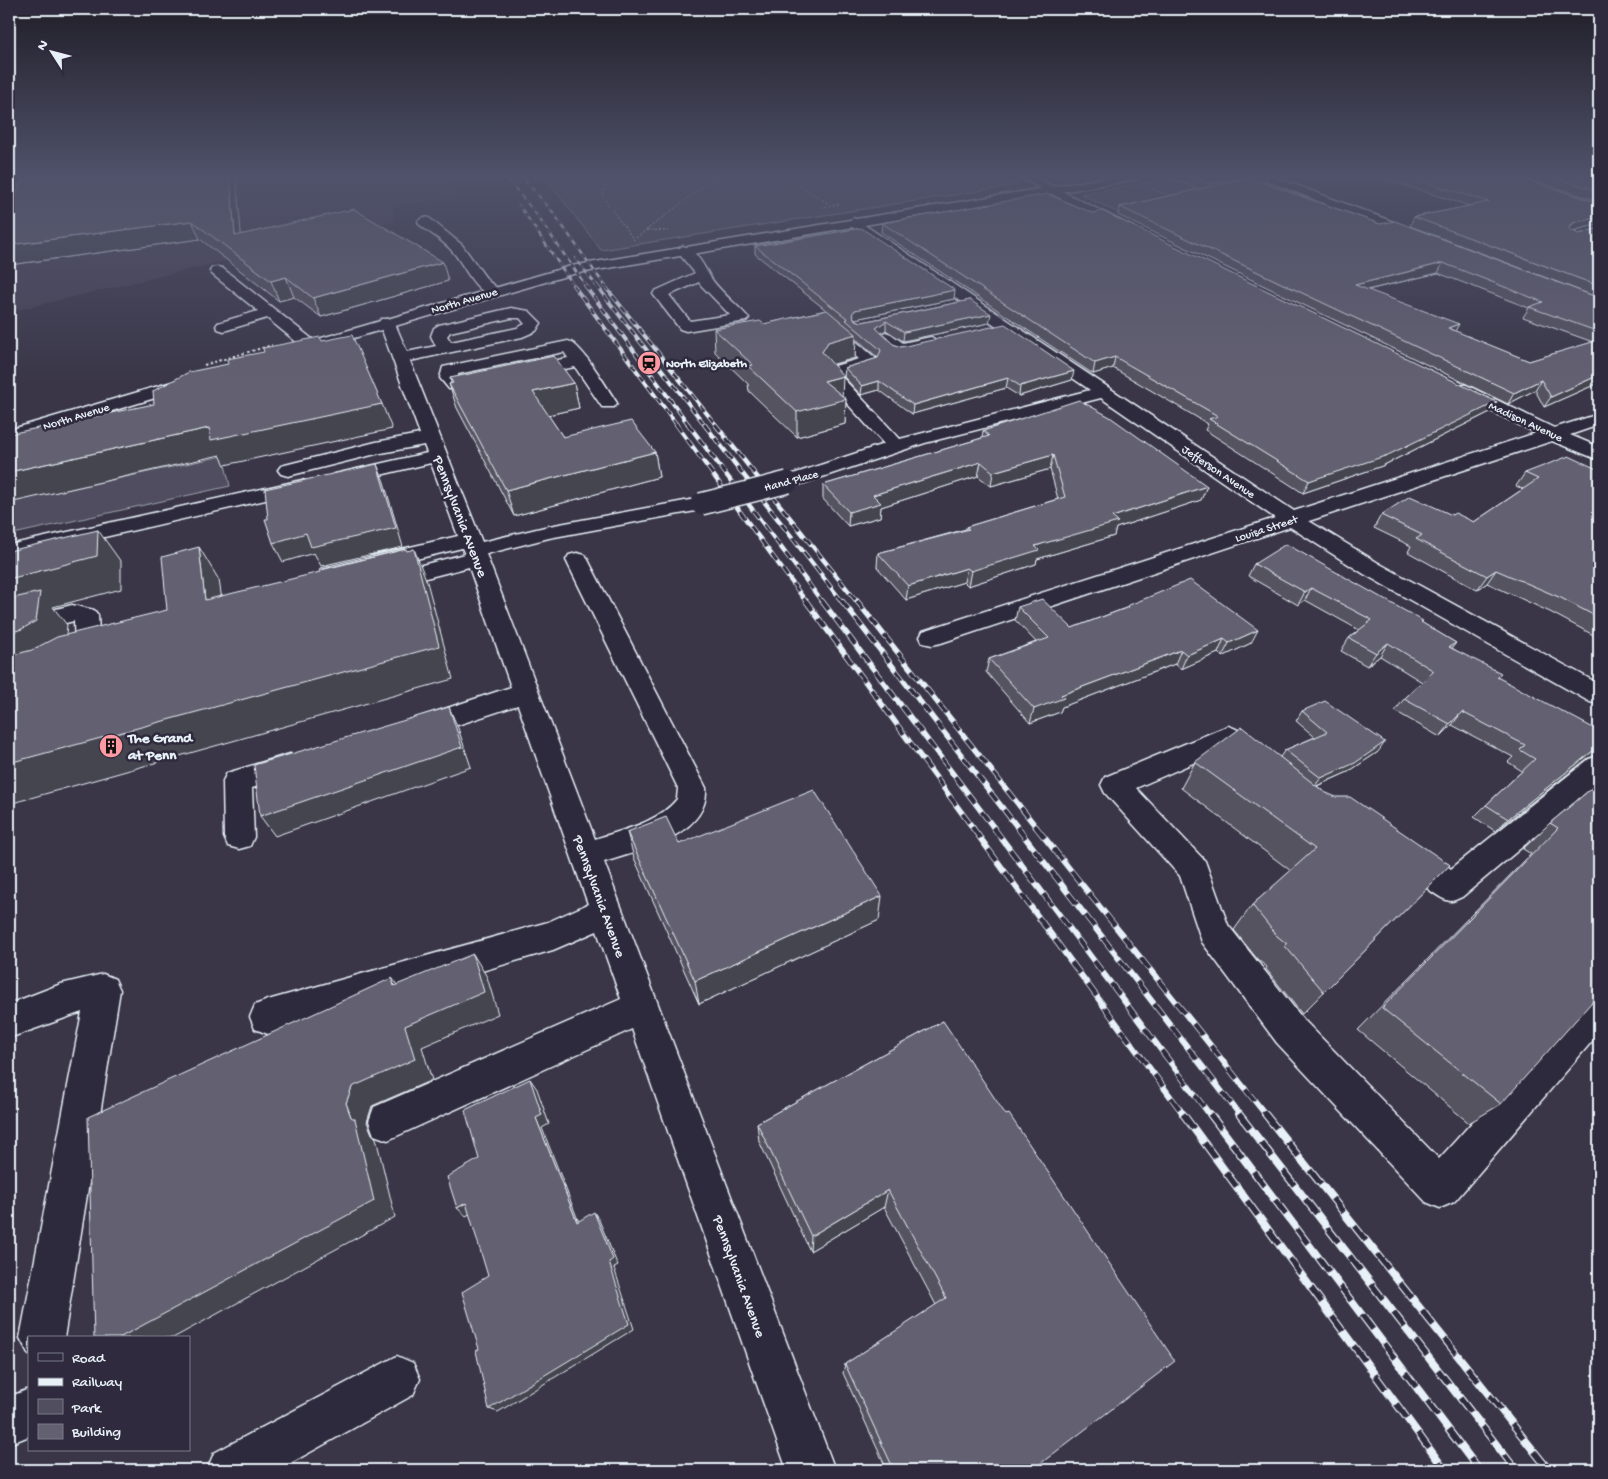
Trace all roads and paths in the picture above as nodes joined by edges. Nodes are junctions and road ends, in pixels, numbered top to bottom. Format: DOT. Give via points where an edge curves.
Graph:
graph roads {
  1 [pos="453,245"];
  2 [pos="713,245"];
  3 [pos="884,245"];
  4 [pos="683,250"];
  5 [pos="217,271"];
  6 [pos="703,275"];
  7 [pos="494,291"];
  8 [pos="269,314"];
  9 [pos="387,322"];
  10 [pos="224,326"];
  11 [pos="1006,326"];
  12 [pos="810,328"];
  13 [pos="987,330"];
  14 [pos="885,336"];
  15 [pos="948,338"];
  16 [pos="305,341"];
  17 [pos="446,348"];
  18 [pos="273,357"];
  19 [pos="202,372"];
  20 [pos="406,372"];
  21 [pos="1446,382"];
  22 [pos="1103,392"];
  23 [pos="608,403"];
  24 [pos="1599,419"];
  25 [pos="1552,434"];
  26 [pos="9,436"];
  27 [pos="896,446"];
  28 [pos="435,447"];
  29 [pos="1599,454"];
  30 [pos="288,470"];
  31 [pos="1291,519"];
  32 [pos="474,549"];
  33 [pos="9,552"];
  34 [pos="577,560"];
  35 [pos="359,576"];
  36 [pos="9,629"];
  37 [pos="932,636"];
  38 [pos="9,685"];
  39 [pos="526,692"];
  40 [pos="1599,695"];
  41 [pos="396,734"];
  42 [pos="312,759"];
  43 [pos="1599,768"];
  44 [pos="1280,779"];
  45 [pos="239,837"];
  46 [pos="1388,840"];
  47 [pos="585,855"];
  48 [pos="606,911"];
  49 [pos="641,1007"];
  50 [pos="1599,1007"];
  51 [pos="268,1017"];
  52 [pos="9,1021"];
  53 [pos="388,1121"];
  54 [pos="42,1336"];
  55 [pos="397,1379"];
  56 [pos="28,1412"];
  57 [pos="9,1421"];
  58 [pos="231,1470"];
  59 [pos="811,1470"];
  1 -- 7 [label="street" via="482,284"];
  2 -- 4 [label="street, North Avenue"];
  3 -- 11 [label="street, Jefferson Avenue" via="962,304"];
  4 -- 6 [label="street"];
  4 -- 7 [label="street, North Avenue" via="571,270"];
  5 -- 8 [label="street"];
  6 -- 6 [label="street" via="660,294 686,326 741,318"];
  7 -- 9 [label="street, North Avenue"];
  8 -- 10 [label="street"];
  8 -- 16 [label="street"];
  9 -- 16 [label="street, North Avenue"];
  9 -- 20 [label="street, Pennsylvania Avenue"];
  11 -- 13 [label="street"];
  11 -- 22 [label="street, Jefferson Avenue"];
  12 -- 27 [label="street" via="828,324 871,361 842,368 832,377"];
  14 -- 15 [label="street" via="900,349"];
  16 -- 18 [label="street, North Avenue"];
  16 -- 19 [label="path"];
  17 -- 17 [label="street" via="522,332 533,323 524,314 511,313 445,328 439,336"];
  17 -- 20 [label="street"];
  19 -- 26 [label="street, North Avenue"];
  20 -- 23 [label="street" via="449,378 456,385 579,361"];
  20 -- 28 [label="street, Pennsylvania Avenue"];
  21 -- 25 [label="street, Madison Avenue"];
  22 -- 27 [label="street, Hand Place"];
  22 -- 31 [label="street, Jefferson Avenue"];
  24 -- 25 [label="street, Louisa Street"];
  25 -- 29 [label="street, Madison Avenue"];
  25 -- 31 [label="street, Louisa Street"];
  27 -- 32 [label="street, Hand Place, bridge" via="788,482 701,504"];
  28 -- 30 [label="street" via="376,448"];
  28 -- 32 [label="street, Pennsylvania Avenue"];
  28 -- 33 [label="street" via="322,482"];
  31 -- 37 [label="street, Louisa Street"];
  31 -- 40 [label="street, Jefferson Avenue" via="1372,569"];
  32 -- 35 [label="street, Hand Place"];
  32 -- 39 [label="street, Pennsylvania Avenue"];
  34 -- 47 [label="street" via="692,788 691,802 675,821"];
  36 -- 38 [label="street" via="72,613 86,615 88,650 76,664 58,673"];
  39 -- 41 [label="street"];
  39 -- 47 [label="street, Pennsylvania Avenue"];
  42 -- 45 [label="street" via="237,781"];
  43 -- 46 [label="street" via="1451,887"];
  44 -- 50 [label="street" via="1228,736 1115,785 1194,870 1214,932 1290,1031 1440,1188"];
  47 -- 48 [label="street, Pennsylvania Avenue"];
  48 -- 49 [label="street, Pennsylvania Avenue"];
  48 -- 51 [label="street" via="552,935"];
  49 -- 53 [label="street"];
  49 -- 59 [label="street, Pennsylvania Avenue"];
  52 -- 54 [label="street" via="61,1001 103,990"];
  55 -- 58 [label="street"];
  56 -- 57 [label="street"];
}
